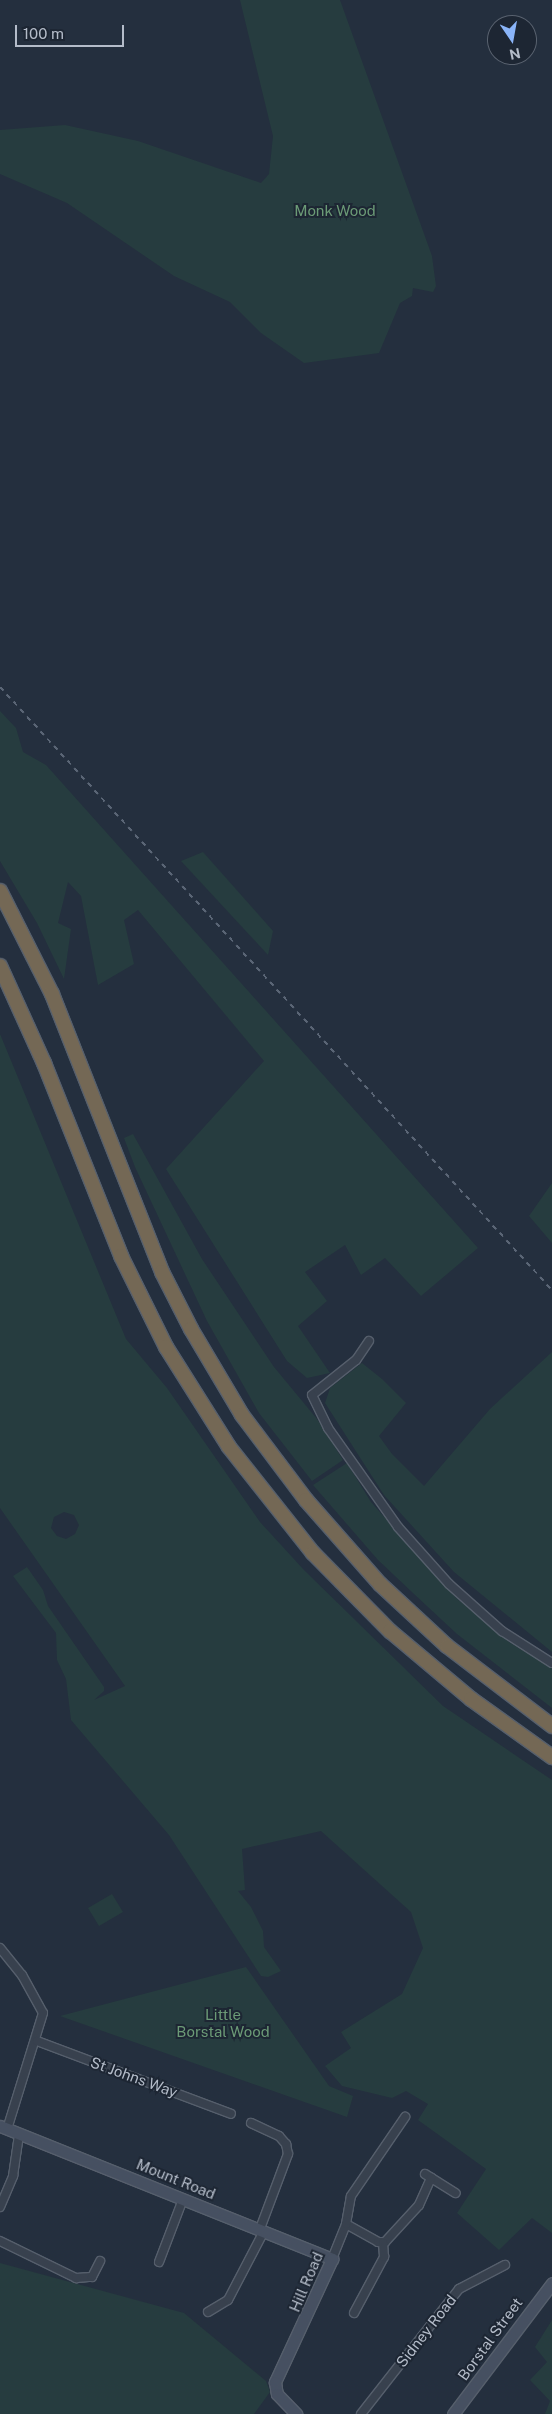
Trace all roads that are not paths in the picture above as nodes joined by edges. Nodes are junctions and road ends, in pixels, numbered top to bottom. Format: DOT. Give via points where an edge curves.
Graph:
graph roads {
  1 [pos="0,891"];
  2 [pos="0,966"];
  3 [pos="369,1341"];
  4 [pos="552,1663"];
  5 [pos="552,1726"];
  6 [pos="552,1757"];
  7 [pos="0,1948"];
  8 [pos="37,2041"];
  9 [pos="231,2114"];
  10 [pos="405,2117"];
  11 [pos="251,2124"];
  12 [pos="4,2128"];
  13 [pos="19,2135"];
  14 [pos="454,2193"];
  15 [pos="183,2200"];
  16 [pos="0,2207"];
  17 [pos="346,2224"];
  18 [pos="262,2230"];
  19 [pos="0,2240"];
  20 [pos="383,2243"];
  21 [pos="332,2259"];
  22 [pos="100,2261"];
  23 [pos="158,2262"];
  24 [pos="505,2265"];
  25 [pos="552,2283"];
  26 [pos="208,2312"];
  27 [pos="354,2313"];
  28 [pos="296,2414"];
  29 [pos="361,2414"];
  30 [pos="453,2414"];
  1 -- 5 [label="highway" via="52,994 162,1272 242,1415 306,1500 380,1584 447,1646"];
  2 -- 6 [label="highway" via="44,1063 121,1256 166,1347 230,1447 313,1553 390,1631 471,1699"];
  3 -- 4 [label="street" via="356,1360 312,1395 328,1428 398,1527 449,1584 502,1631"];
  7 -- 8 [label="street" via="17,1967 42,2011"];
  8 -- 9 [label="street, St Johns Way"];
  8 -- 12 [label="street"];
  10 -- 17 [label="street, Hill Road" via="380,2157 359,2182 348,2203"];
  11 -- 18 [label="street" via="279,2136 286,2144 288,2154"];
  12 -- 13 [label="street, Mount Road"];
  13 -- 15 [label="street, Mount Road"];
  13 -- 16 [label="street" via="13,2176"];
  14 -- 20 [label="street" via="428,2176 418,2205 395,2234"];
  15 -- 18 [label="street, Mount Road"];
  15 -- 23 [label="street"];
  17 -- 20 [label="street"];
  17 -- 21 [label="street, Hill Road"];
  18 -- 21 [label="street, Mount Road"];
  18 -- 26 [label="street" via="228,2300"];
  19 -- 22 [label="street" via="76,2278 92,2277"];
  20 -- 27 [label="street" via="384,2257"];
  21 -- 28 [label="street, Hill Road" via="308,2316 275,2380 276,2392"];
  24 -- 29 [label="street, Sidney Road" via="459,2290"];
  25 -- 30 [label="street, Borstal Street"];
}
